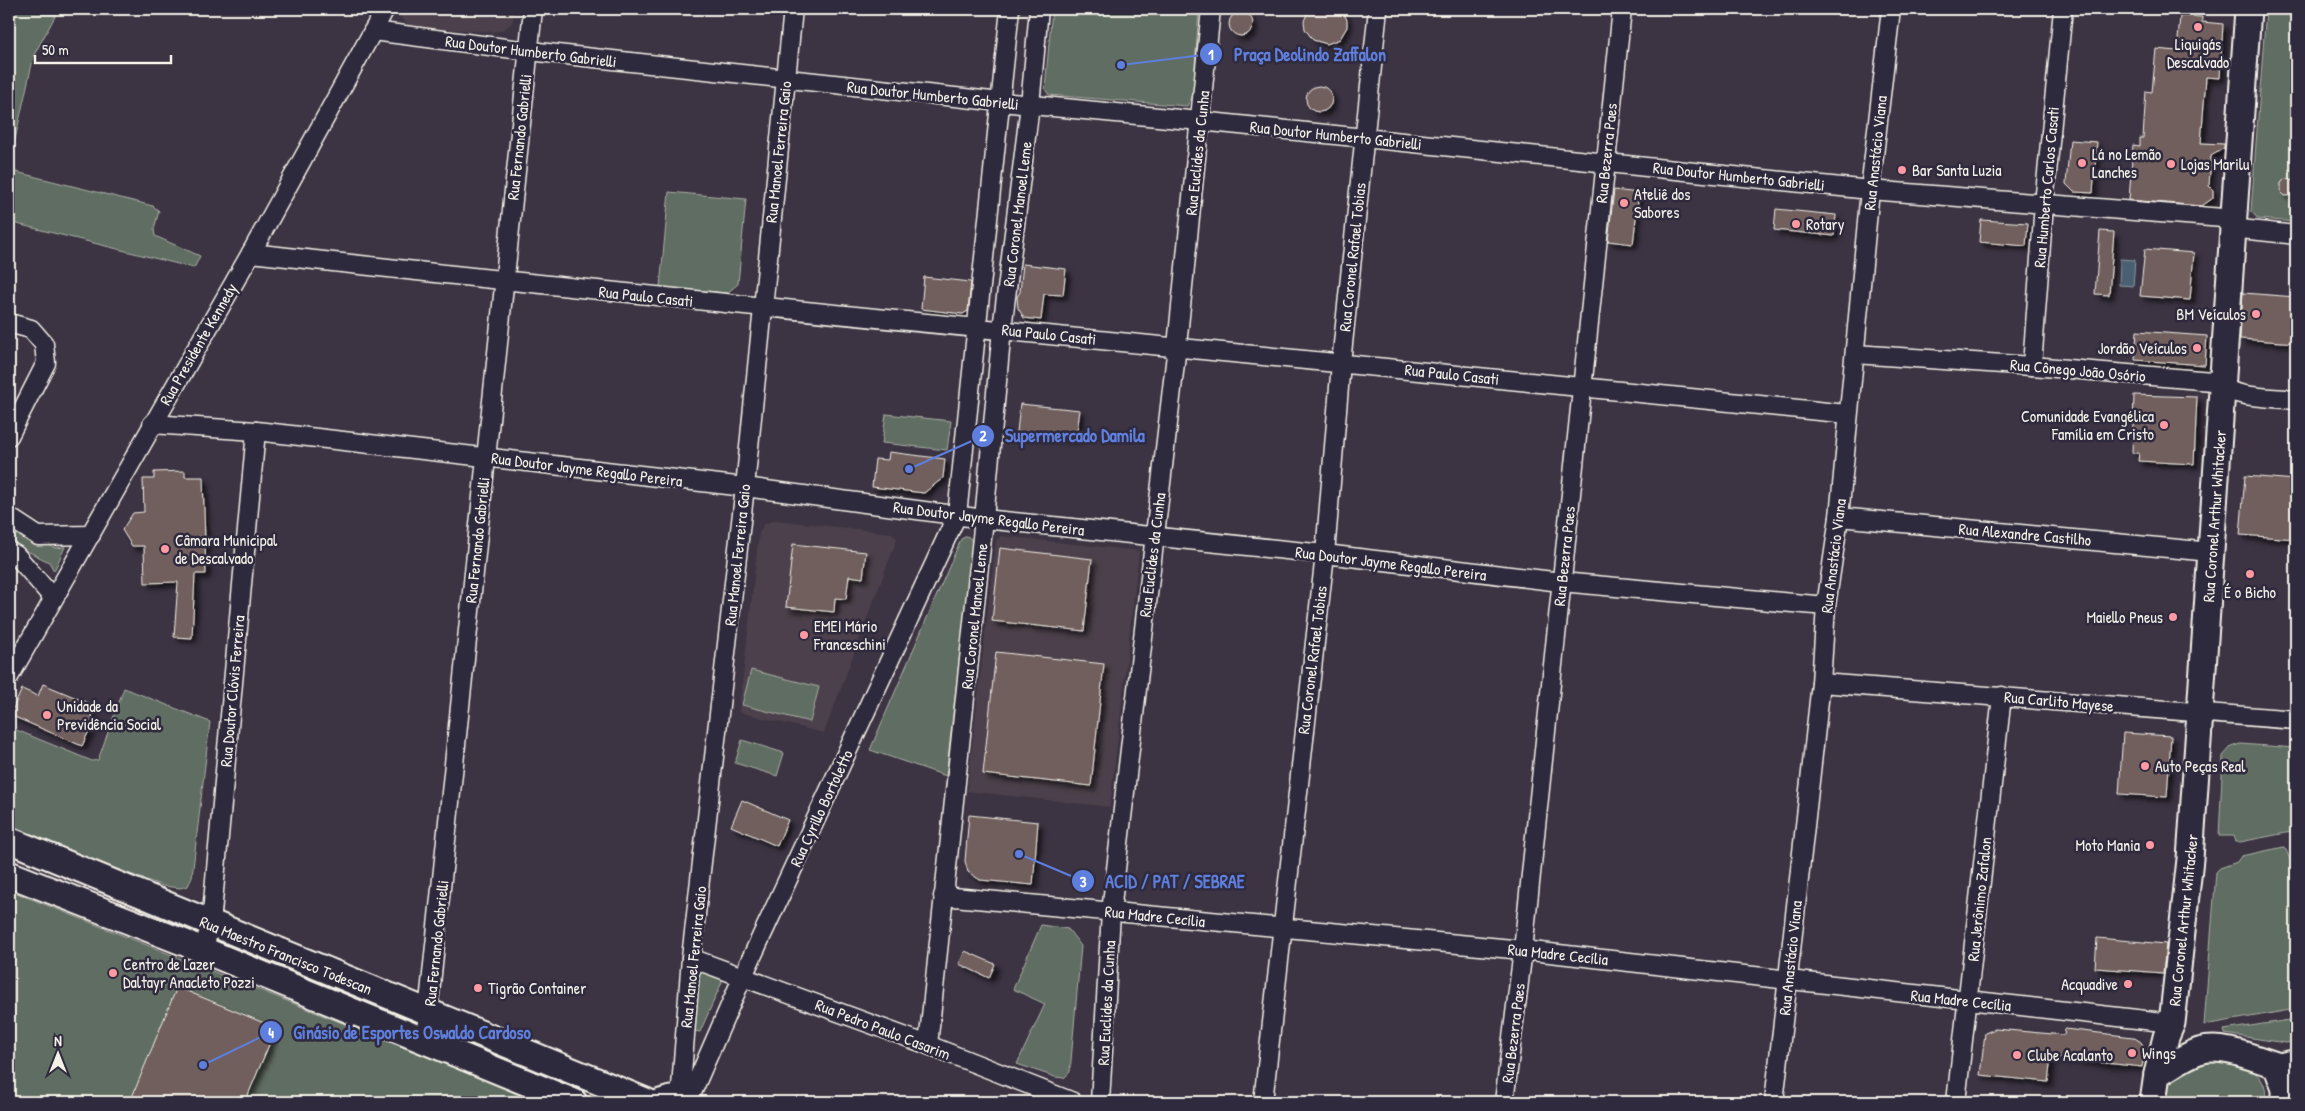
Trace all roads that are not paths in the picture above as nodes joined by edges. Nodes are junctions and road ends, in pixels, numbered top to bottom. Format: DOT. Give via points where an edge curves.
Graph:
graph roads {
  1 [pos="385,9"];
  2 [pos="533,9"];
  3 [pos="793,9"];
  4 [pos="1010,9"];
  5 [pos="1039,9"];
  6 [pos="1211,9"];
  7 [pos="1378,9"];
  8 [pos="1622,9"];
  9 [pos="1892,9"];
  10 [pos="2062,9"];
  11 [pos="2248,9"];
  12 [pos="373,31"];
  13 [pos="529,51"];
  14 [pos="785,79"];
  15 [pos="1001,102"];
  16 [pos="1030,105"];
  17 [pos="1200,121"];
  18 [pos="1365,138"];
  19 [pos="1605,162"];
  20 [pos="1870,190"];
  21 [pos="2044,204"];
  22 [pos="2231,228"];
  23 [pos="2296,235"];
  24 [pos="251,253"];
  25 [pos="504,281"];
  26 [pos="762,308"];
  27 [pos="9,323"];
  28 [pos="979,327"];
  29 [pos="1002,329"];
  30 [pos="1177,346"];
  31 [pos="1855,354"];
  32 [pos="1341,363"];
  33 [pos="2032,366"];
  34 [pos="1581,387"];
  35 [pos="2223,390"];
  36 [pos="2296,400"];
  37 [pos="1847,414"];
  38 [pos="152,424"];
  39 [pos="256,431"];
  40 [pos="9,436"];
  41 [pos="486,457"];
  42 [pos="745,487"];
  43 [pos="957,515"];
  44 [pos="9,517"];
  45 [pos="1839,517"];
  46 [pos="984,519"];
  47 [pos="91,535"];
  48 [pos="1154,538"];
  49 [pos="9,551"];
  50 [pos="2211,552"];
  51 [pos="1325,554"];
  52 [pos="1561,582"];
  53 [pos="53,598"];
  54 [pos="1826,606"];
  55 [pos="9,677"];
  56 [pos="1821,682"];
  57 [pos="2002,696"];
  58 [pos="2200,712"];
  59 [pos="2296,720"];
  60 [pos="9,840"];
  61 [pos="9,874"];
  62 [pos="943,896"];
  63 [pos="1111,912"];
  64 [pos="211,924"];
  65 [pos="1281,929"];
  66 [pos="203,950"];
  67 [pos="1523,950"];
  68 [pos="691,958"];
  69 [pos="743,976"];
  70 [pos="1787,980"];
  71 [pos="1968,1001"];
  72 [pos="429,1013"];
  73 [pos="2172,1023"];
  74 [pos="425,1041"];
  75 [pos="928,1045"];
  76 [pos="2195,1053"];
  77 [pos="2286,1063"];
  78 [pos="2158,1074"];
  79 [pos="574,1102"];
  80 [pos="648,1102"];
  81 [pos="678,1102"];
  82 [pos="1073,1102"];
  83 [pos="1100,1102"];
  84 [pos="1263,1102"];
  85 [pos="1504,1102"];
  86 [pos="1774,1102"];
  87 [pos="1956,1102"];
  88 [pos="2153,1102"];
  89 [pos="2285,1102"];
  1 -- 12 [label="street, Rua Presidente Kennedy"];
  2 -- 13 [label="street, Rua Fernando Gabrielli"];
  3 -- 14 [label="street, Rua Manoel Ferreira Gaio"];
  4 -- 15 [label="street, Rua Coronel Manoel Leme"];
  5 -- 16 [label="street, Rua Coronel Manoel Leme"];
  6 -- 17 [label="street, Rua Euclides da Cunha"];
  7 -- 18 [label="street, Rua Coronel Rafael Tobias"];
  8 -- 19 [label="street, Rua Bezerra Paes"];
  9 -- 20 [label="street, Rua Anastácio Viana"];
  10 -- 21 [label="street, Rua Humberto Carlos Casati"];
  11 -- 22 [label="main road, Rua Coronel Arthur Whitacker"];
  12 -- 13 [label="street, Rua Doutor Humberto Gabrielli"];
  12 -- 24 [label="street, Rua Presidente Kennedy"];
  13 -- 14 [label="street, Rua Doutor Humberto Gabrielli"];
  13 -- 25 [label="street, Rua Fernando Gabrielli"];
  14 -- 15 [label="street, Rua Doutor Humberto Gabrielli"];
  14 -- 26 [label="street, Rua Manoel Ferreira Gaio"];
  15 -- 16 [label="street, Rua Doutor Humberto Gabrielli"];
  15 -- 28 [label="street, Rua Coronel Manoel Leme"];
  16 -- 17 [label="street, Rua Doutor Humberto Gabrielli"];
  16 -- 29 [label="street, Rua Coronel Manoel Leme"];
  17 -- 18 [label="street, Rua Doutor Humberto Gabrielli"];
  17 -- 30 [label="street, Rua Euclides da Cunha"];
  18 -- 19 [label="street, Rua Doutor Humberto Gabrielli"];
  18 -- 32 [label="street, Rua Coronel Rafael Tobias"];
  19 -- 20 [label="street, Rua Doutor Humberto Gabrielli"];
  19 -- 34 [label="street, Rua Bezerra Paes"];
  20 -- 21 [label="street, Rua Doutor Humberto Gabrielli"];
  20 -- 31 [label="street, Rua Anastácio Viana"];
  21 -- 22 [label="street, Rua Doutor Humberto Gabrielli" via="2223,218"];
  21 -- 33 [label="street, Rua Humberto Carlos Casati"];
  22 -- 23 [label="street, Rua Doutor Humberto Gabrielli"];
  22 -- 35 [label="main road, Rua Coronel Arthur Whitacker"];
  24 -- 25 [label="street, Rua Paulo Casati"];
  24 -- 38 [label="street, Rua Presidente Kennedy"];
  25 -- 26 [label="street, Rua Paulo Casati"];
  25 -- 41 [label="street, Rua Fernando Gabrielli"];
  26 -- 28 [label="street, Rua Paulo Casati"];
  26 -- 42 [label="street, Rua Manoel Ferreira Gaio"];
  27 -- 40 [label="street" via="31,329 44,344 46,363"];
  28 -- 29 [label="street, Rua Paulo Casati"];
  28 -- 43 [label="street, Rua Coronel Manoel Leme"];
  29 -- 30 [label="street, Rua Paulo Casati"];
  29 -- 46 [label="street, Rua Coronel Manoel Leme"];
  30 -- 32 [label="street, Rua Paulo Casati"];
  30 -- 48 [label="street, Rua Euclides da Cunha"];
  31 -- 33 [label="street, Rua Cônego João Osório"];
  31 -- 37 [label="street, Rua Anastácio Viana"];
  32 -- 34 [label="street, Rua Paulo Casati"];
  32 -- 51 [label="street, Rua Coronel Rafael Tobias"];
  33 -- 35 [label="street, Rua Cônego João Osório" via="2212,381"];
  34 -- 37 [label="street, Rua Paulo Casati"];
  34 -- 52 [label="street, Rua Bezerra Paes"];
  35 -- 36 [label="street, Rua Cônego João Osório"];
  35 -- 50 [label="main road, Rua Coronel Arthur Whitacker"];
  37 -- 45 [label="street, Rua Anastácio Viana"];
  38 -- 39 [label="street, Rua Doutor Jayme Regallo Pereira"];
  38 -- 47 [label="street, Rua Presidente Kennedy"];
  39 -- 41 [label="street, Rua Doutor Jayme Regallo Pereira"];
  39 -- 64 [label="street, Rua Doutor Clóvis Ferreira"];
  41 -- 42 [label="street, Rua Doutor Jayme Regallo Pereira"];
  41 -- 72 [label="street, Rua Fernando Gabrielli"];
  42 -- 43 [label="street, Rua Doutor Jayme Regallo Pereira"];
  42 -- 68 [label="street, Rua Manoel Ferreira Gaio"];
  43 -- 46 [label="street, Rua Doutor Jayme Regallo Pereira"];
  43 -- 69 [label="street, Rua Cyrillo Bortoletto"];
  44 -- 47 [label="street" via="38,536"];
  45 -- 50 [label="street, Rua Alexandre Castilho"];
  45 -- 54 [label="street, Rua Anastácio Viana"];
  46 -- 48 [label="street, Rua Doutor Jayme Regallo Pereira"];
  46 -- 62 [label="street, Rua Coronel Manoel Leme"];
  47 -- 53 [label="street, Rua Presidente Kennedy"];
  48 -- 51 [label="street, Rua Doutor Jayme Regallo Pereira"];
  48 -- 63 [label="street, Rua Euclides da Cunha"];
  49 -- 53 [label="street"];
  50 -- 58 [label="main road, Rua Coronel Arthur Whitacker"];
  51 -- 52 [label="street, Rua Doutor Jayme Regallo Pereira"];
  51 -- 65 [label="street, Rua Coronel Rafael Tobias"];
  52 -- 54 [label="street, Rua Doutor Jayme Regallo Pereira"];
  52 -- 67 [label="street, Rua Bezerra Paes"];
  53 -- 55 [label="street, Rua Presidente Kennedy"];
  54 -- 56 [label="street, Rua Anastácio Viana"];
  56 -- 57 [label="street, Rua Carlito Mayese"];
  56 -- 70 [label="street, Rua Anastácio Viana"];
  57 -- 58 [label="street, Rua Carlito Mayese"];
  57 -- 71 [label="street, Rua Jerônimo Zafalon"];
  58 -- 59 [label="street, Rua Carlito Mayese"];
  58 -- 73 [label="main road, Rua Coronel Arthur Whitacker" via="2190,859"];
  60 -- 64 [label="main road, Rua Maestro Francisco Todescan"];
  61 -- 66 [label="main road, Rua Maestro Francisco Todescan"];
  62 -- 63 [label="street, Rua Madre Cecília"];
  62 -- 75 [label="street, Rua Coronel Manoel Leme"];
  63 -- 65 [label="street, Rua Madre Cecília"];
  63 -- 83 [label="street, Rua Euclides da Cunha"];
  64 -- 66 [label="street, Rua Doutor Clóvis Ferreira"];
  64 -- 72 [label="main road, Rua Maestro Francisco Todescan"];
  65 -- 67 [label="street, Rua Madre Cecília"];
  65 -- 84 [label="street, Rua Coronel Rafael Tobias"];
  66 -- 74 [label="main road, Rua Maestro Francisco Todescan"];
  67 -- 70 [label="street, Rua Madre Cecília"];
  67 -- 85 [label="street, Rua Bezerra Paes"];
  68 -- 69 [label="street, Rua Pedro Paulo Casarim"];
  68 -- 81 [label="street, Rua Manoel Ferreira Gaio"];
  69 -- 75 [label="street, Rua Pedro Paulo Casarim"];
  69 -- 81 [label="street, Rua Cyrillo Bortoletto"];
  70 -- 71 [label="street, Rua Madre Cecília"];
  70 -- 86 [label="street, Rua Anastácio Viana"];
  71 -- 73 [label="street, Rua Madre Cecília"];
  71 -- 87 [label="street, Rua Jerônimo Zafalon"];
  72 -- 74 [label="street, Rua Fernando Gabrielli"];
  72 -- 80 [label="main road, Rua Maestro Francisco Todescan"];
  73 -- 76 [label="main road, Rua Coronel Arthur Whitacker"];
  73 -- 78 [label="main road, Rua Coronel Arthur Whitacker"];
  74 -- 79 [label="main road, Rua Maestro Francisco Todescan"];
  75 -- 82 [label="street, Rua Pedro Paulo Casarim"];
  76 -- 77 [label="main road" via="2221,1050"];
  76 -- 78 [label="main road"];
  77 -- 89 [label="main road"];
  78 -- 88 [label="main road, Rua Coronel Arthur Whitacker"];
}
